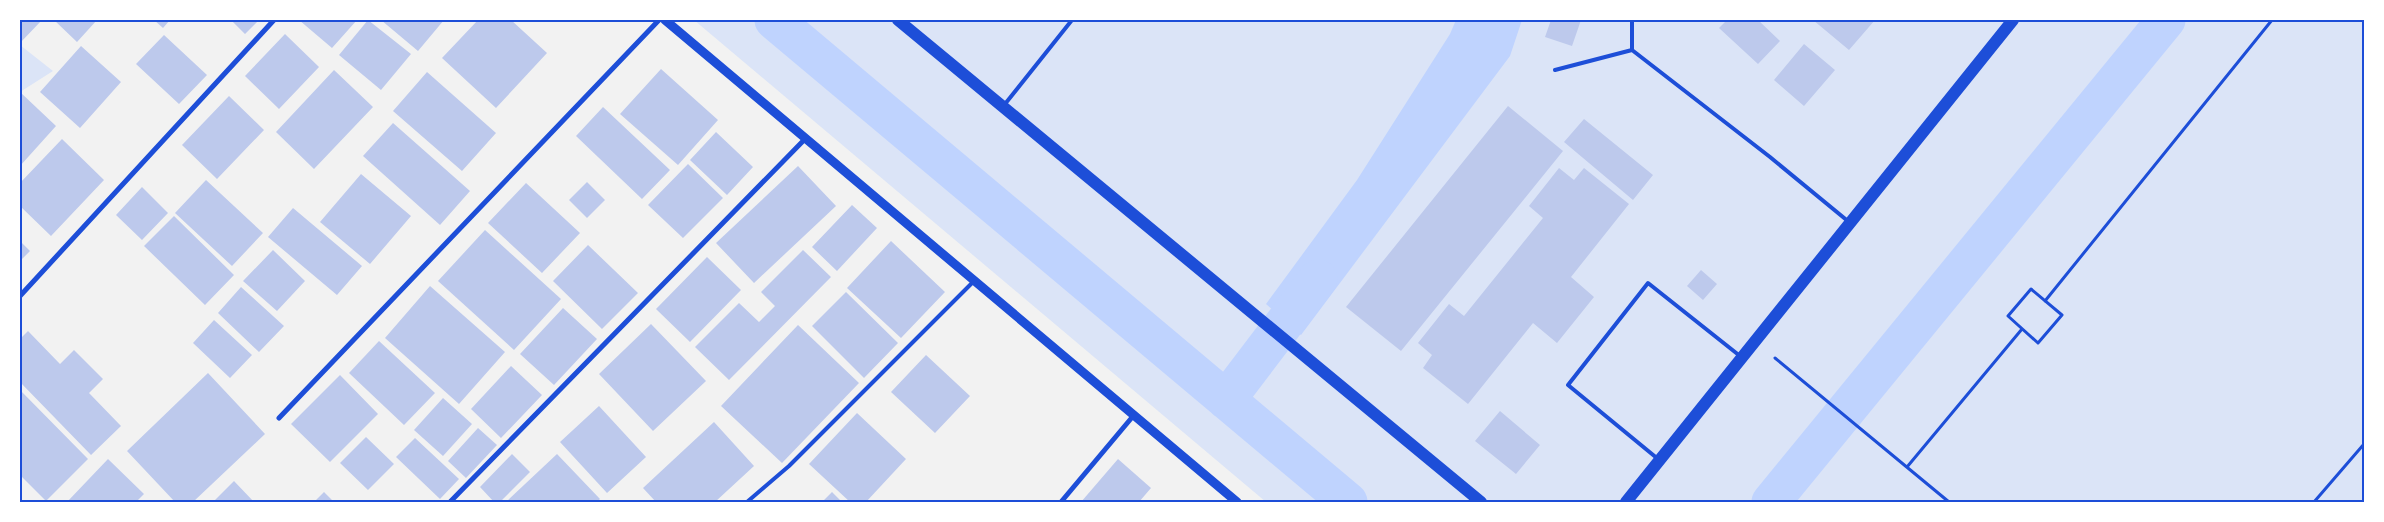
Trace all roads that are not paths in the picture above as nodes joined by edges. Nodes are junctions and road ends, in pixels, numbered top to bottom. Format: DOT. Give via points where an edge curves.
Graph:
graph roads {
  1 [pos="274,20"];
  2 [pos="659,20"];
  3 [pos="665,20"];
  4 [pos="898,20"];
  5 [pos="1072,20"];
  6 [pos="1632,20"];
  7 [pos="2013,20"];
  8 [pos="1632,50"];
  9 [pos="1554,70"];
  10 [pos="1003,107"];
  11 [pos="805,139"];
  12 [pos="1850,224"];
  13 [pos="974,280"];
  14 [pos="20,296"];
  15 [pos="1742,358"];
  16 [pos="1134,415"];
  17 [pos="279,418"];
  18 [pos="1660,460"];
  19 [pos="450,502"];
  20 [pos="748,502"];
  21 [pos="1061,502"];
  22 [pos="1237,502"];
  23 [pos="1481,502"];
  24 [pos="1626,502"];
  1 -- 14 [label="street"];
  2 -- 17 [label="street"];
  3 -- 11 [label="street"];
  4 -- 10 [label="main road"];
  5 -- 10 [label="lane"];
  6 -- 8 [label="lane"];
  7 -- 12 [label="main road"];
  8 -- 9 [label="lane"];
  8 -- 12 [label="lane"];
  10 -- 23 [label="main road"];
  11 -- 13 [label="street"];
  11 -- 19 [label="street"];
  12 -- 15 [label="main road"];
  13 -- 16 [label="street"];
  13 -- 20 [label="lane" via="789,466"];
  15 -- 18 [label="main road"];
  15 -- 18 [label="lane" via="1648,284 1568,384"];
  16 -- 21 [label="street"];
  16 -- 22 [label="street"];
  18 -- 24 [label="main road"];
}
